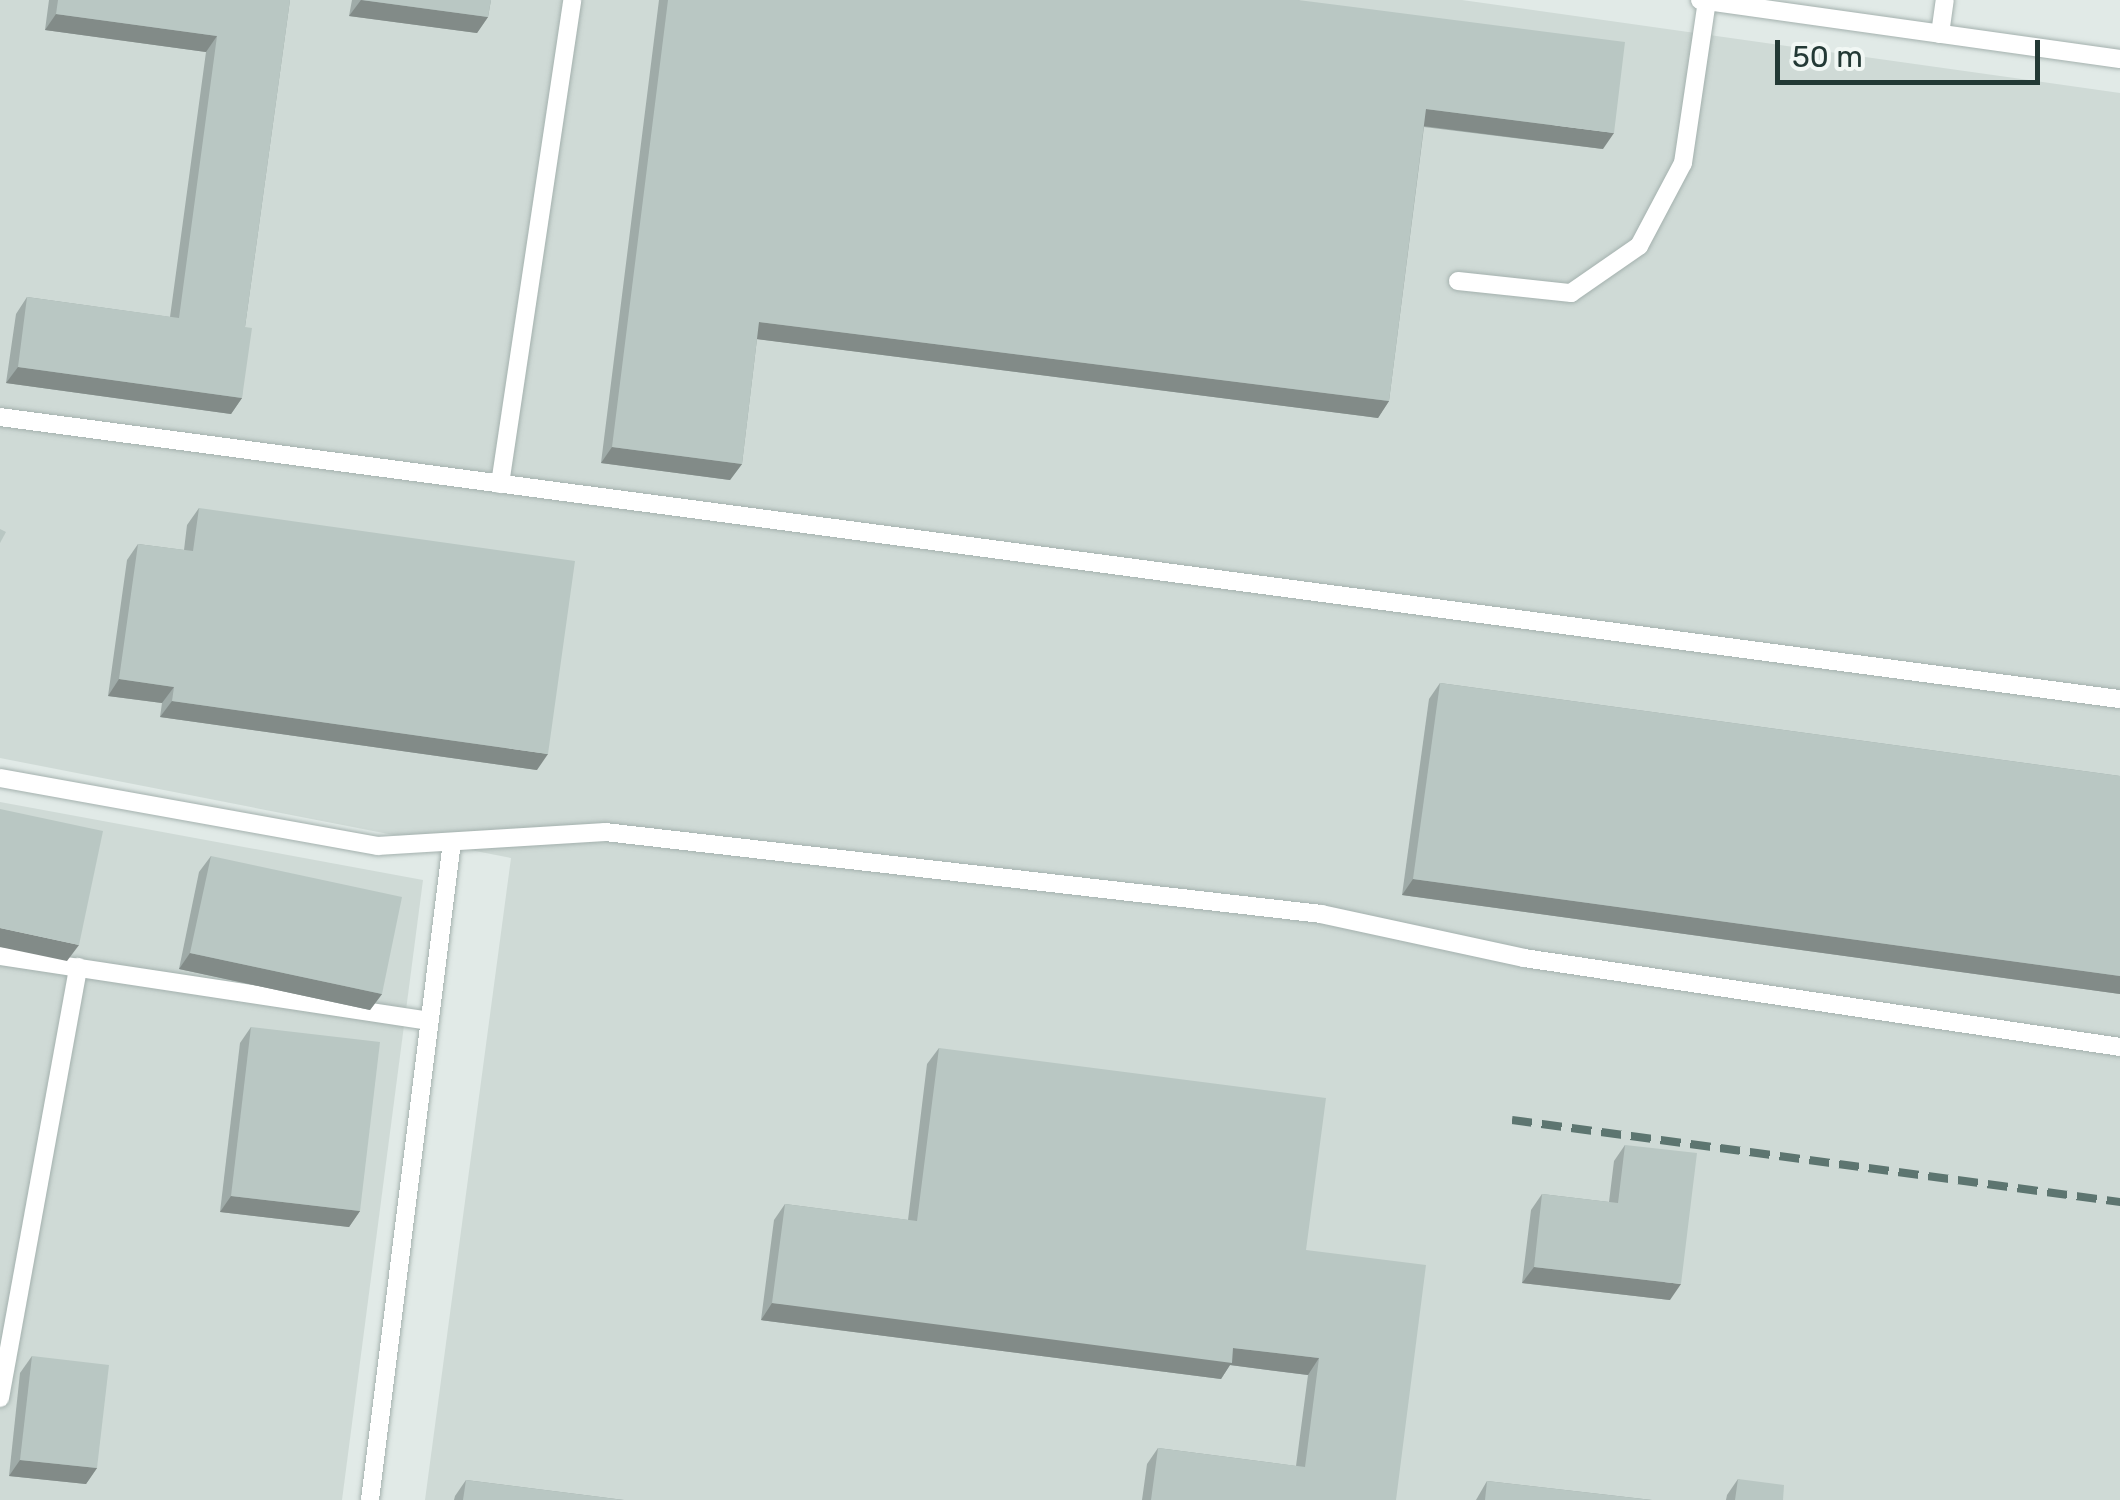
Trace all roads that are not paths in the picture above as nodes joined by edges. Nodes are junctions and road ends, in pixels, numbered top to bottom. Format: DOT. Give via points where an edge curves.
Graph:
graph roads {
  1 [pos="572,0"];
  2 [pos="1698,0"];
  3 [pos="1945,0"];
  4 [pos="1707,1"];
  5 [pos="1940,34"];
  6 [pos="2120,58"];
  7 [pos="1458,282"];
  8 [pos="0,416"];
  9 [pos="500,484"];
  10 [pos="2120,699"];
  11 [pos="0,778"];
  12 [pos="452,842"];
  13 [pos="0,956"];
  14 [pos="78,968"];
  15 [pos="430,1020"];
  16 [pos="2120,1047"];
  17 [pos="0,1398"];
  18 [pos="370,1500"];
  1 -- 9 [label="lane"];
  2 -- 4 [label="lane"];
  3 -- 5 [label="lane"];
  4 -- 5 [label="lane"];
  4 -- 7 [label="lane" via="1683,163 1639,246 1571,293"];
  5 -- 6 [label="lane"];
  8 -- 9 [label="lane"];
  9 -- 10 [label="lane"];
  11 -- 12 [label="lane" via="378,846"];
  12 -- 15 [label="lane"];
  12 -- 16 [label="lane" via="605,832 1321,914 1524,958"];
  13 -- 14 [label="lane"];
  14 -- 15 [label="lane"];
  14 -- 17 [label="lane"];
  15 -- 18 [label="lane"];
}
